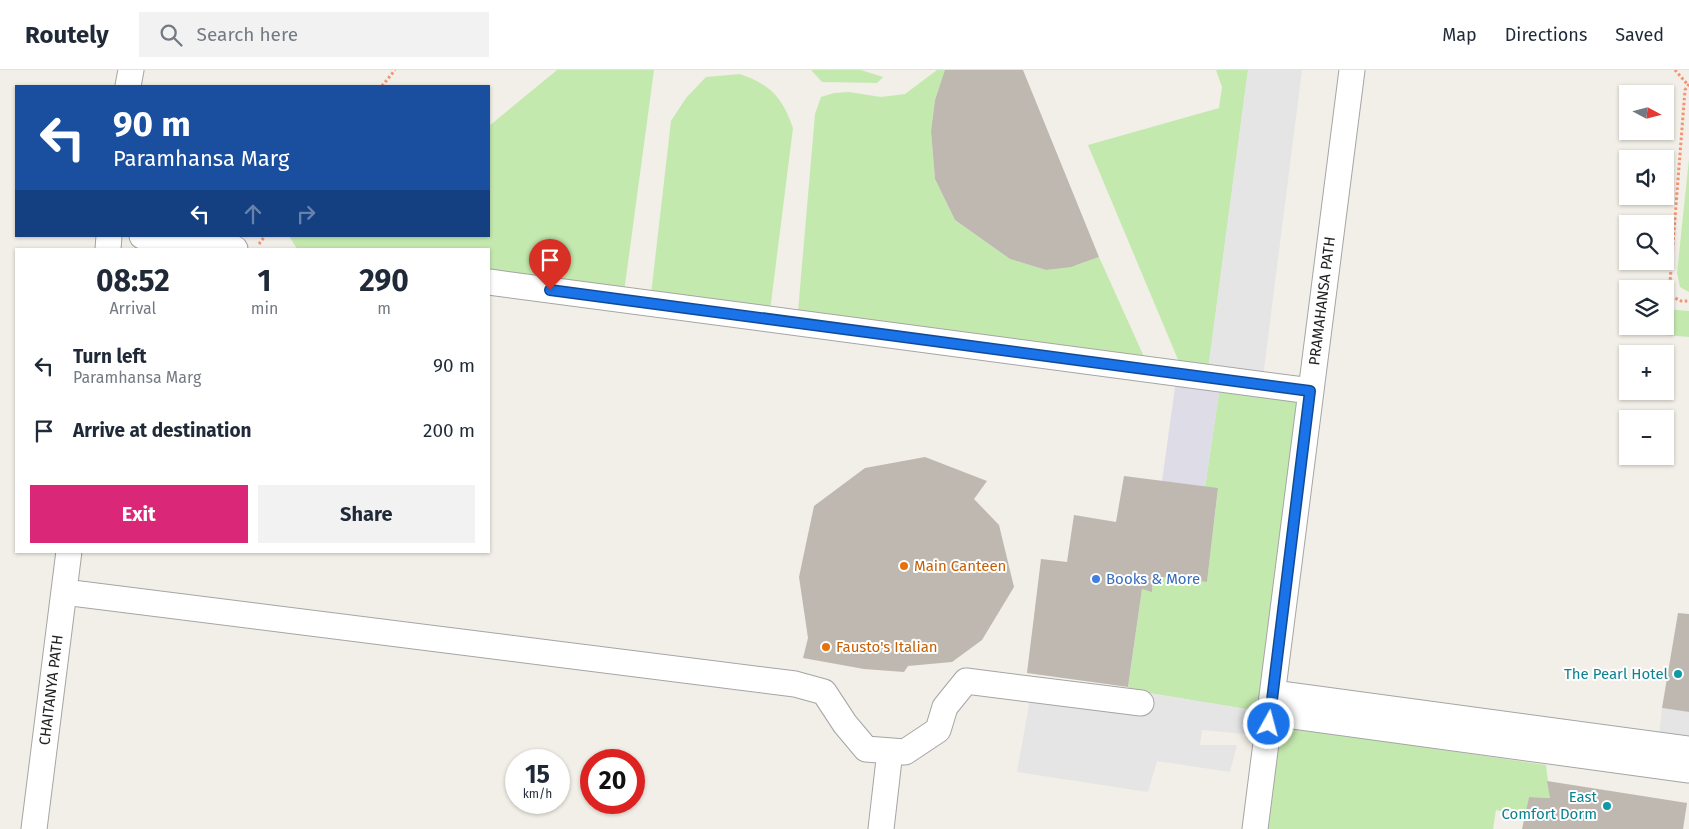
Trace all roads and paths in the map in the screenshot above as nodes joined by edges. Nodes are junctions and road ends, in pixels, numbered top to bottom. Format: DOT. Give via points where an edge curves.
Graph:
graph roads {
  1 [pos="131,70"];
  2 [pos="395,70"];
  3 [pos="1352,70"];
  4 [pos="1675,70"];
  5 [pos="1689,84"];
  6 [pos="128,85"];
  7 [pos="383,85"];
  8 [pos="149,237"];
  9 [pos="228,248"];
  10 [pos="490,282"];
  11 [pos="1689,302"];
  12 [pos="1310,391"];
  13 [pos="69,553"];
  14 [pos="64,592"];
  15 [pos="1141,703"];
  16 [pos="1271,703"];
  17 [pos="1689,750"];
  18 [pos="890,751"];
  19 [pos="1689,770"];
  20 [pos="34,829"];
  21 [pos="880,829"];
  22 [pos="1255,829"];
  1 -- 6 [label="lane"];
  2 -- 7 [label="path"];
  3 -- 12 [label="lane, PRAMAHANSA PATH"];
  4 -- 5 [label="path"];
  5 -- 11 [label="path" via="1684,90 1669,294"];
  8 -- 9 [label="lane"];
  10 -- 12 [label="lane"];
  12 -- 16 [label="lane, PRAMAHANSA PATH"];
  13 -- 14 [label="lane, CHAITANYA PATH"];
  14 -- 18 [label="lane" via="796,684 824,692 866,749"];
  14 -- 20 [label="lane, CHAITANYA PATH"];
  15 -- 18 [label="lane" via="966,681 945,707 938,730 905,752"];
  16 -- 17 [label="lane"];
  16 -- 19 [label="lane"];
  16 -- 22 [label="lane, PRAMAHANSA PATH"];
  18 -- 21 [label="lane"];
}
